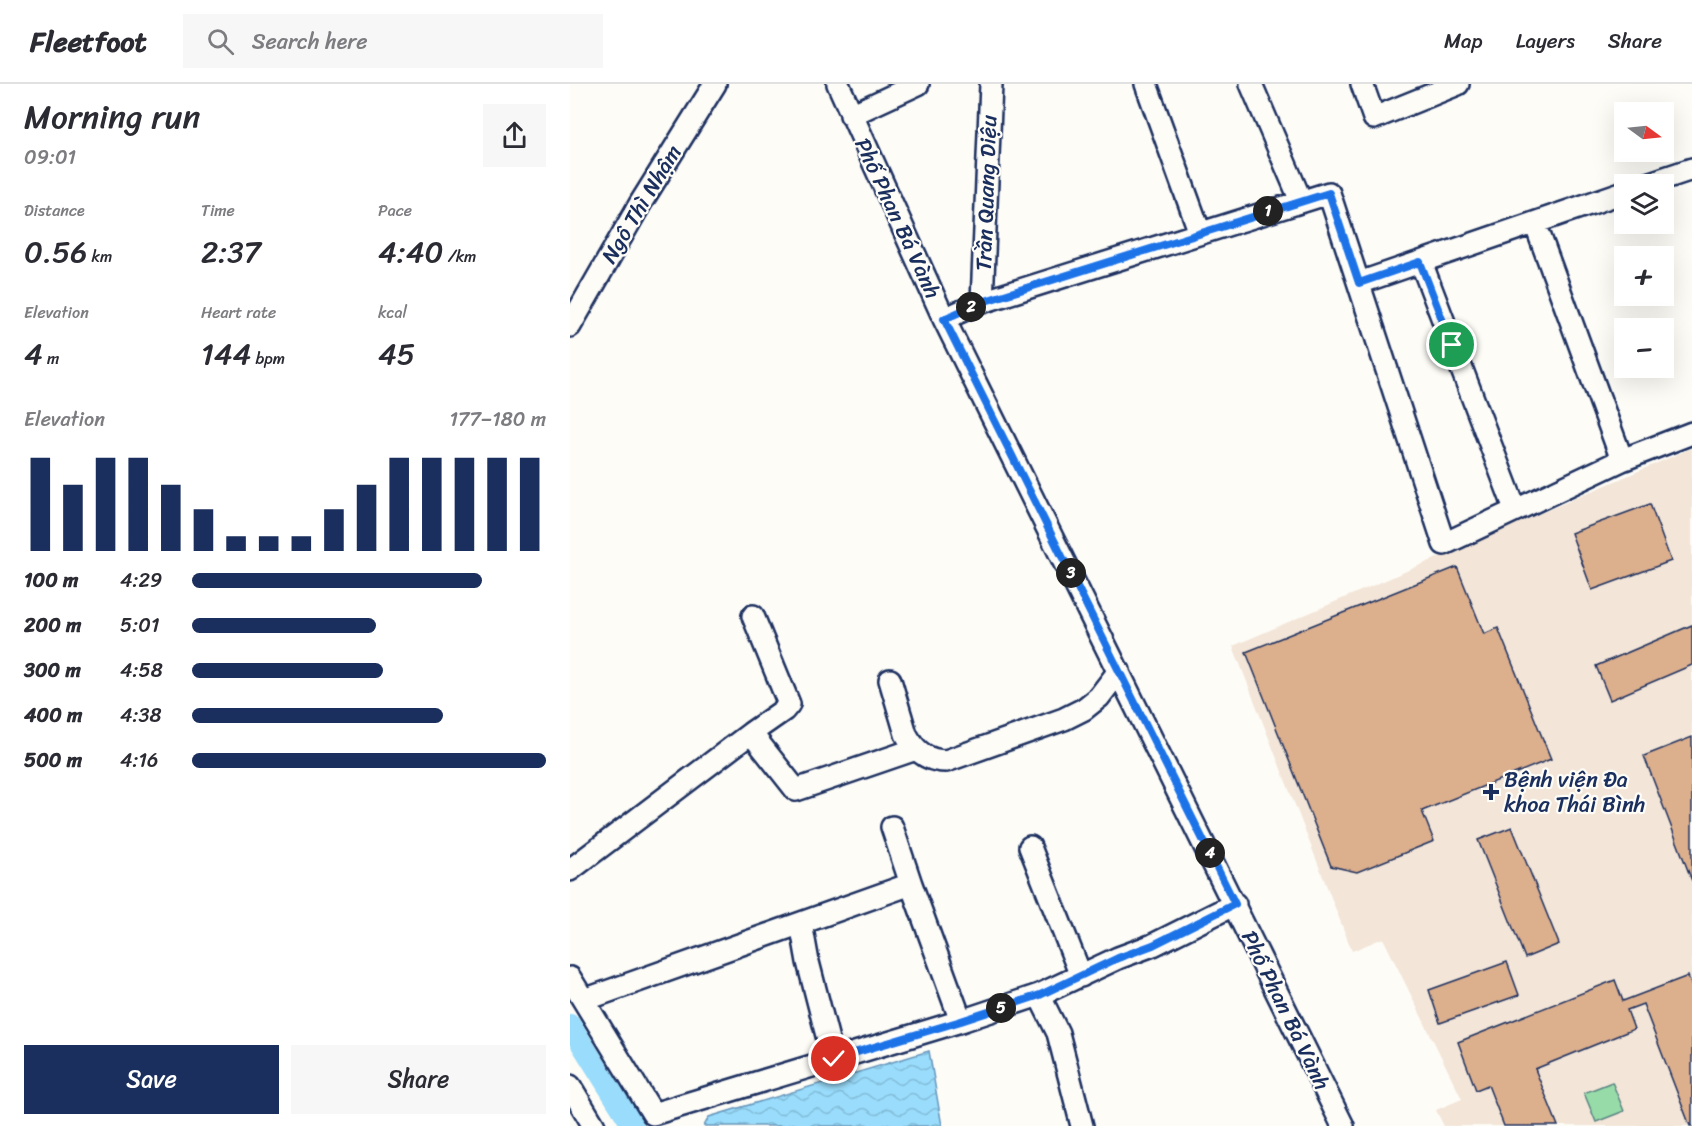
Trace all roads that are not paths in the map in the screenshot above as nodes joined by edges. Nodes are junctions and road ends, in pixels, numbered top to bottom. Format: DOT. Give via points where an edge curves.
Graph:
graph roads {
  1 [pos="715,84"];
  2 [pos="838,84"];
  3 [pos="918,84"];
  4 [pos="991,84"];
  5 [pos="1146,84"];
  6 [pos="1251,84"];
  7 [pos="1362,84"];
  8 [pos="1458,84"];
  9 [pos="850,115"];
  10 [pos="1692,169"];
  11 [pos="1674,175"];
  12 [pos="1614,195"];
  13 [pos="1301,201"];
  14 [pos="1535,223"];
  15 [pos="1200,233"];
  16 [pos="1420,262"];
  17 [pos="1359,283"];
  18 [pos="982,302"];
  19 [pos="944,319"];
  20 [pos="570,326"];
  21 [pos="1692,433"];
  22 [pos="1622,460"];
  23 [pos="1515,509"];
  24 [pos="753,616"];
  25 [pos="1119,671"];
  26 [pos="890,680"];
  27 [pos="751,733"];
  28 [pos="916,749"];
  29 [pos="892,826"];
  30 [pos="1030,847"];
  31 [pos="570,870"];
  32 [pos="911,884"];
  33 [pos="1235,904"];
  34 [pos="801,923"];
  35 [pos="1081,976"];
  36 [pos="570,978"];
  37 [pos="1040,995"];
  38 [pos="584,999"];
  39 [pos="961,1021"];
  40 [pos="834,1059"];
  41 [pos="570,1086"];
  42 [pos="594,1126"];
  43 [pos="1082,1126"];
  44 [pos="1343,1126"];
  1 -- 20 [label="street, Ngô Thì Nhậm"];
  2 -- 9 [label="street, Phố Phan Bá Vành"];
  3 -- 9 [label="street"];
  4 -- 18 [label="street, Trần Quang Diệu"];
  5 -- 15 [label="street"];
  6 -- 13 [label="street"];
  7 -- 8 [label="street" via="1374,118"];
  9 -- 19 [label="street, Phố Phan Bá Vành"];
  10 -- 11 [label="street"];
  12 -- 14 [label="street"];
  13 -- 15 [label="street"];
  13 -- 17 [label="street" via="1329,193"];
  14 -- 16 [label="street"];
  14 -- 22 [label="street"];
  15 -- 18 [label="street"];
  16 -- 17 [label="street"];
  16 -- 23 [label="street"];
  17 -- 23 [label="street" via="1444,544"];
  18 -- 19 [label="street"];
  19 -- 25 [label="street, Phố Phan Bá Vành"];
  21 -- 22 [label="street"];
  22 -- 23 [label="street"];
  24 -- 27 [label="street" via="789,704"];
  25 -- 28 [label="street" via="1094,702 1064,719 946,761 929,759"];
  25 -- 33 [label="street, Phố Phan Bá Vành"];
  26 -- 28 [label="street" via="906,734"];
  27 -- 28 [label="street" via="796,790"];
  27 -- 31 [label="street"];
  29 -- 32 [label="street"];
  30 -- 35 [label="street"];
  32 -- 34 [label="street"];
  32 -- 39 [label="street"];
  33 -- 35 [label="street"];
  33 -- 44 [label="street, Phố Phan Bá Vành"];
  34 -- 38 [label="street"];
  34 -- 40 [label="street"];
  35 -- 37 [label="street"];
  36 -- 38 [label="street"];
  37 -- 39 [label="street"];
  37 -- 43 [label="street" via="1058,1032"];
  38 -- 40 [label="street" via="653,1114"];
  39 -- 40 [label="street"];
  41 -- 42 [label="street"];
}
